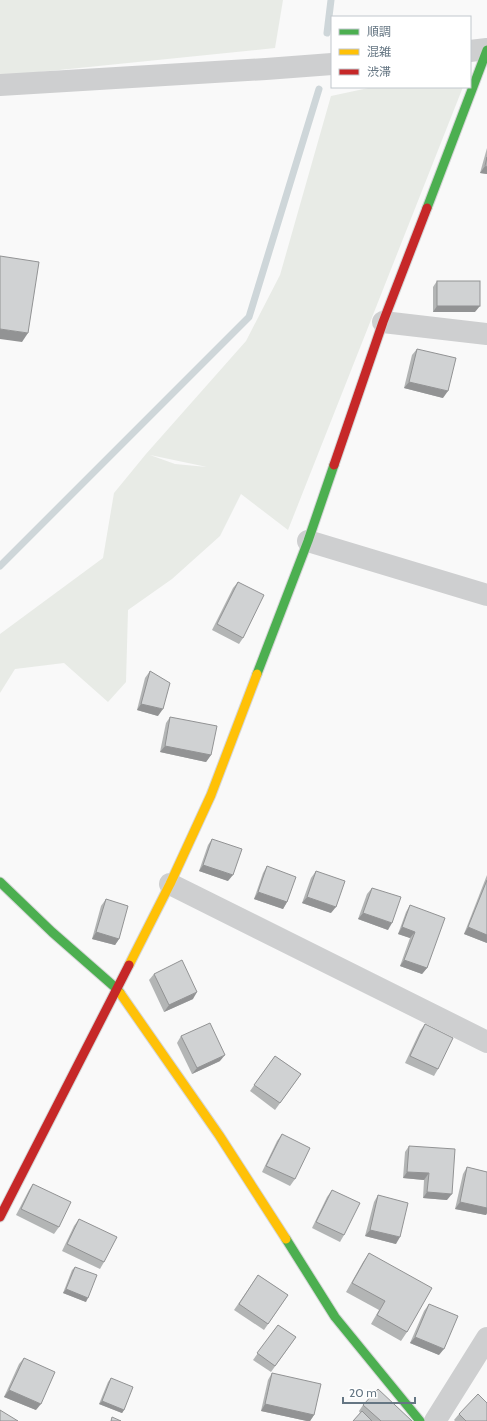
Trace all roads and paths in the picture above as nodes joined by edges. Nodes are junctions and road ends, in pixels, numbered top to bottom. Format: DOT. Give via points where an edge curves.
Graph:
graph roads {
  1 [pos="487,49"];
  2 [pos="471,51"];
  3 [pos="331,64"];
  4 [pos="0,85"];
  5 [pos="383,322"];
  6 [pos="487,334"];
  7 [pos="308,541"];
  8 [pos="487,596"];
  9 [pos="0,882"];
  10 [pos="170,884"];
  11 [pos="117,989"];
  12 [pos="487,1042"];
  13 [pos="0,1217"];
  14 [pos="487,1338"];
  15 [pos="420,1421"];
  16 [pos="435,1421"];
  1 -- 2 [label="street"];
  1 -- 5 [label="street"];
  3 -- 4 [label="street"];
  5 -- 6 [label="street"];
  5 -- 7 [label="street"];
  7 -- 8 [label="street"];
  7 -- 10 [label="street" via="211,795"];
  9 -- 11 [label="street"];
  10 -- 11 [label="street"];
  10 -- 12 [label="street"];
  11 -- 13 [label="street"];
  11 -- 15 [label="street" via="219,1135 335,1317"];
  14 -- 16 [label="street"];
}
